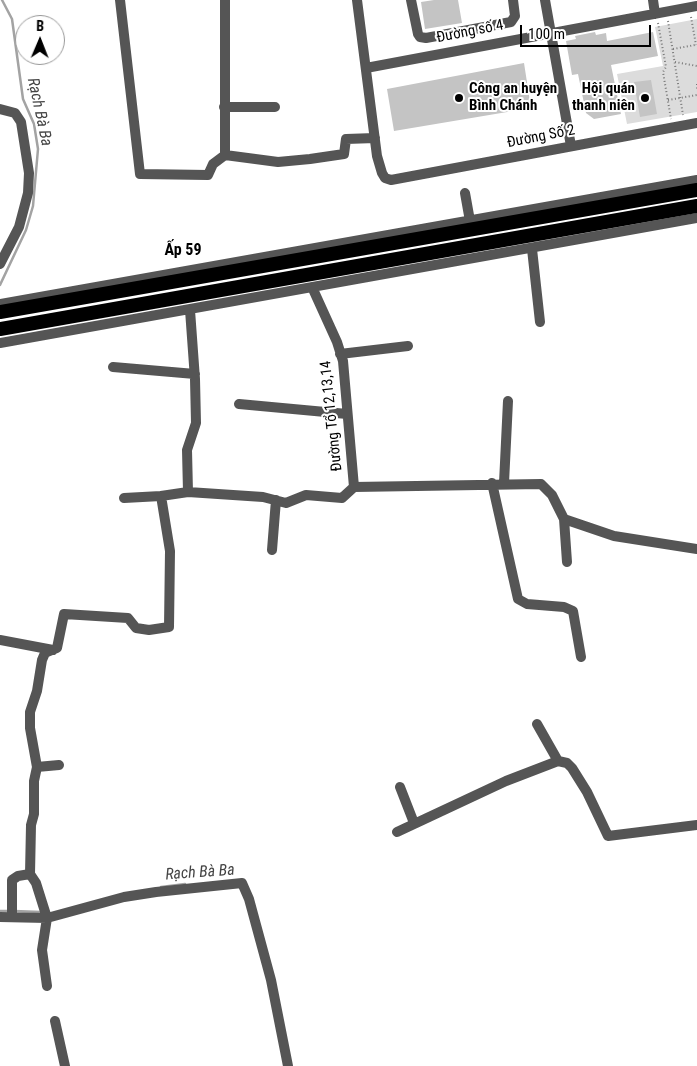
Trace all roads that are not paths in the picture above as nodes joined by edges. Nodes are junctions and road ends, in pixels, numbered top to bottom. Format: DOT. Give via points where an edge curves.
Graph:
graph roads {
  1 [pos="120,0"];
  2 [pos="225,0"];
  3 [pos="357,0"];
  4 [pos="411,0"];
  5 [pos="513,0"];
  6 [pos="546,0"];
  7 [pos="653,0"];
  8 [pos="693,7"];
  9 [pos="660,13"];
  10 [pos="551,32"];
  11 [pos="366,68"];
  12 [pos="275,107"];
  13 [pos="224,108"];
  14 [pos="0,109"];
  15 [pos="697,124"];
  16 [pos="375,138"];
  17 [pos="571,146"];
  18 [pos="226,155"];
  19 [pos="697,180"];
  20 [pos="697,190"];
  21 [pos="465,193"];
  22 [pos="697,206"];
  23 [pos="697,218"];
  24 [pos="470,221"];
  25 [pos="532,249"];
  26 [pos="0,264"];
  27 [pos="312,287"];
  28 [pos="0,304"];
  29 [pos="190,310"];
  30 [pos="0,312"];
  31 [pos="540,322"];
  32 [pos="0,329"];
  33 [pos="0,343"];
  34 [pos="408,346"];
  35 [pos="340,354"];
  36 [pos="113,367"];
  37 [pos="195,374"];
  38 [pos="508,401"];
  39 [pos="240,404"];
  40 [pos="347,414"];
  41 [pos="492,483"];
  42 [pos="504,483"];
  43 [pos="354,487"];
  44 [pos="188,492"];
  45 [pos="161,496"];
  46 [pos="124,498"];
  47 [pos="276,500"];
  48 [pos="564,519"];
  49 [pos="697,549"];
  50 [pos="272,550"];
  51 [pos="567,562"];
  52 [pos="0,640"];
  53 [pos="54,651"];
  54 [pos="581,657"];
  55 [pos="537,724"];
  56 [pos="558,761"];
  57 [pos="59,765"];
  58 [pos="36,767"];
  59 [pos="400,787"];
  60 [pos="414,823"];
  61 [pos="697,826"];
  62 [pos="397,832"];
  63 [pos="30,874"];
  64 [pos="11,912"];
  65 [pos="0,917"];
  66 [pos="46,918"];
  67 [pos="47,986"];
  68 [pos="55,1021"];
  69 [pos="65,1066"];
  70 [pos="288,1066"];
  1 -- 18 [label="street" via="140,174 208,175 213,164"];
  2 -- 13 [label="street"];
  3 -- 11 [label="street"];
  4 -- 5 [label="street" via="418,34 420,38 426,38 511,22 515,16"];
  6 -- 10 [label="street"];
  7 -- 9 [label="street"];
  8 -- 9 [label="street, Đường số 4"];
  9 -- 10 [label="street, Đường số 4"];
  10 -- 11 [label="street, Đường số 4"];
  10 -- 17 [label="street"];
  11 -- 16 [label="street"];
  12 -- 13 [label="street"];
  13 -- 18 [label="street"];
  14 -- 26 [label="street" via="15,113 21,122 29,173 28,193 19,227"];
  15 -- 17 [label="street, Đường Số 2"];
  16 -- 17 [label="street, Đường Số 2" via="382,173 391,180"];
  16 -- 18 [label="street" via="347,139 344,154 310,159 278,162"];
  19 -- 24 [label="street"];
  20 -- 30 [label="highway"];
  21 -- 24 [label="street"];
  22 -- 32 [label="highway"];
  23 -- 25 [label="street"];
  24 -- 28 [label="street"];
  25 -- 27 [label="street"];
  25 -- 31 [label="street"];
  27 -- 29 [label="street"];
  27 -- 35 [label="street, Đường Tổ 12,13,14"];
  29 -- 33 [label="street"];
  29 -- 37 [label="street"];
  34 -- 35 [label="street"];
  35 -- 40 [label="street, Đường Tổ 12,13,14"];
  36 -- 37 [label="street"];
  37 -- 44 [label="street" via="196,423 187,450"];
  38 -- 42 [label="street"];
  39 -- 40 [label="street"];
  40 -- 43 [label="street, Đường Tổ 12,13,14"];
  41 -- 42 [label="street"];
  41 -- 43 [label="street"];
  41 -- 54 [label="street" via="518,599 527,604 564,607 573,611"];
  42 -- 48 [label="street" via="541,484 552,495"];
  43 -- 47 [label="street" via="342,498 306,495 286,503"];
  44 -- 45 [label="street"];
  44 -- 47 [label="street"];
  45 -- 46 [label="street"];
  45 -- 53 [label="street" via="170,551 169,627 149,630 136,628 128,618 64,614"];
  47 -- 50 [label="street"];
  48 -- 49 [label="street" via="614,536"];
  48 -- 51 [label="street"];
  52 -- 53 [label="street"];
  53 -- 58 [label="street" via="45,653 42,660 30,712"];
  55 -- 56 [label="street"];
  56 -- 60 [label="street" via="519,775"];
  56 -- 61 [label="street" via="572,768 610,837"];
  57 -- 58 [label="street"];
  58 -- 63 [label="street"];
  59 -- 60 [label="street"];
  60 -- 62 [label="street"];
  63 -- 64 [label="street" via="12,880"];
  63 -- 66 [label="street"];
  64 -- 65 [label="street"];
  64 -- 66 [label="street"];
  66 -- 67 [label="street" via="42,950"];
  66 -- 70 [label="street" via="148,893 242,883 271,980"];
  68 -- 69 [label="street"];
}
